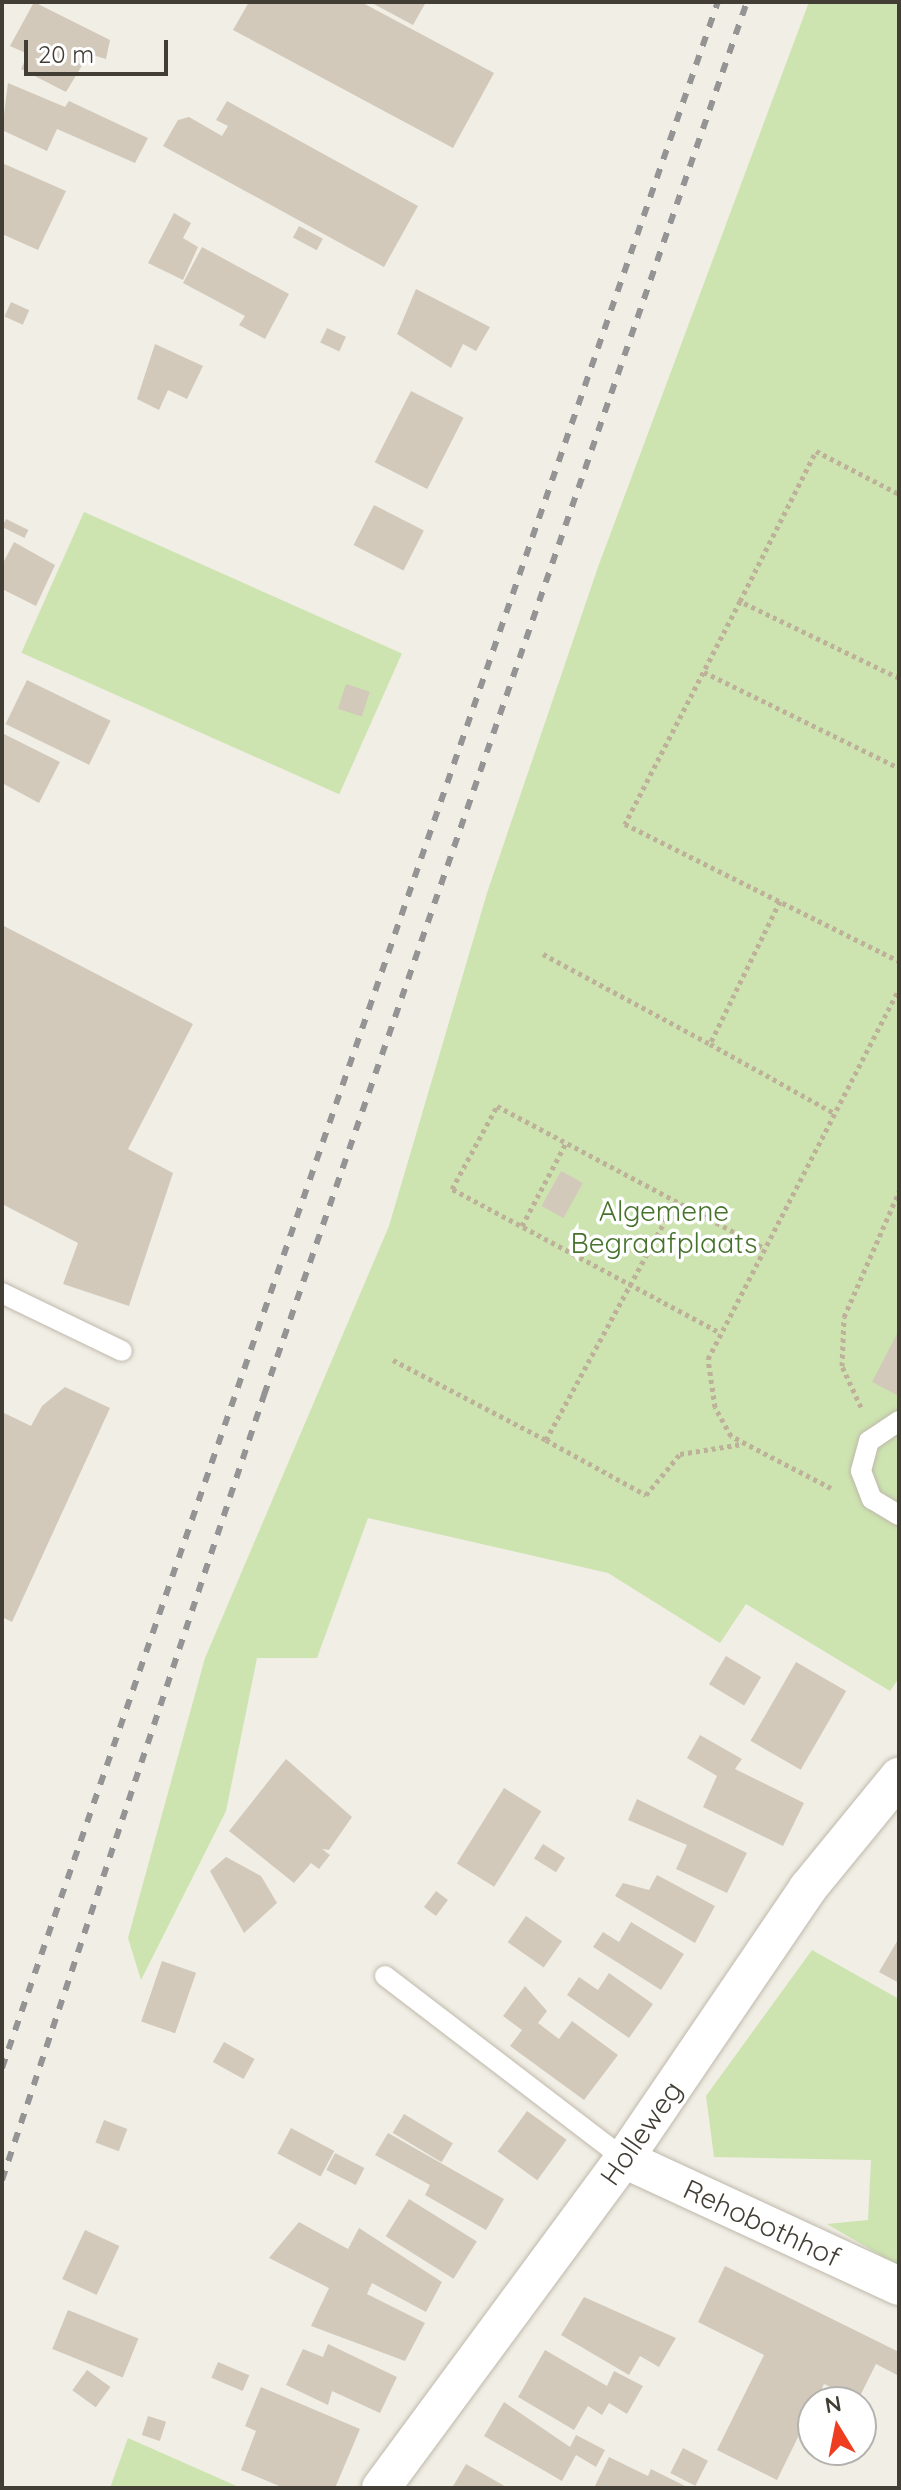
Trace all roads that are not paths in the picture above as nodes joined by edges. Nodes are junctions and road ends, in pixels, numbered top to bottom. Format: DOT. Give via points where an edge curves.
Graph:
graph roads {
  1 [pos="2,1293"];
  2 [pos="122,1351"];
  3 [pos="890,1425"];
  4 [pos="899,1515"];
  5 [pos="899,1777"];
  6 [pos="385,1976"];
  7 [pos="624,2159"];
  8 [pos="899,2286"];
  9 [pos="381,2488"];
  1 -- 2 [label="lane"];
  3 -- 4 [label="lane" via="862,1456 864,1486"];
  5 -- 7 [label="street, Holleweg" via="808,1888"];
  6 -- 7 [label="lane"];
  7 -- 8 [label="street, Rehobothhof"];
  7 -- 9 [label="street, Holleweg"];
}
